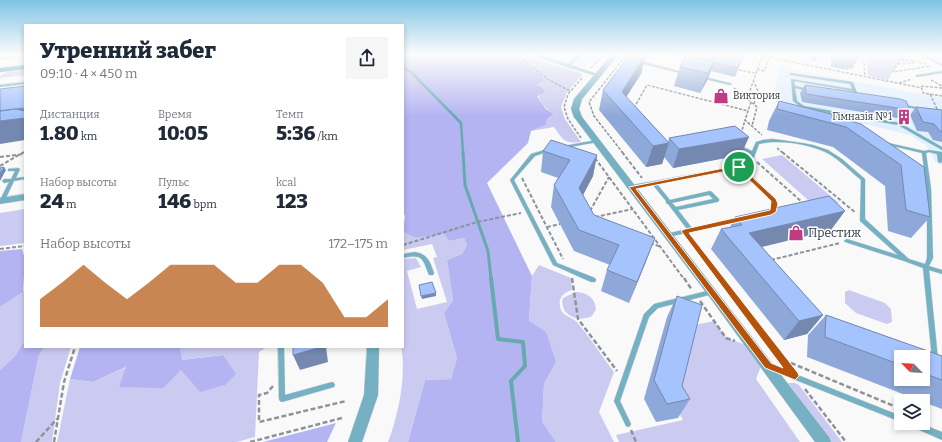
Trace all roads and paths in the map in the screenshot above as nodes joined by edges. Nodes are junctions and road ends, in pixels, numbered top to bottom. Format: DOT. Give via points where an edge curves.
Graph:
graph roads {
  1 [pos="542,75"];
  2 [pos="598,75"];
  3 [pos="611,75"];
  4 [pos="694,75"];
  5 [pos="755,75"];
  6 [pos="795,75"];
  7 [pos="858,75"];
  8 [pos="926,75"];
  9 [pos="865,76"];
  10 [pos="917,76"];
  11 [pos="812,77"];
  12 [pos="913,79"];
  13 [pos="753,80"];
  14 [pos="832,80"];
  15 [pos="24,83"];
  16 [pos="813,83"];
  17 [pos="898,83"];
  18 [pos="730,84"];
  19 [pos="0,86"];
  20 [pos="793,87"];
  21 [pos="734,88"];
  22 [pos="834,88"];
  23 [pos="922,88"];
  24 [pos="942,88"];
  25 [pos="854,90"];
  26 [pos="930,94"];
  27 [pos="942,96"];
  28 [pos="850,97"];
  29 [pos="857,98"];
  30 [pos="578,99"];
  31 [pos="747,99"];
  32 [pos="863,99"];
  33 [pos="751,102"];
  34 [pos="754,104"];
  35 [pos="896,105"];
  36 [pos="748,110"];
  37 [pos="938,112"];
  38 [pos="630,113"];
  39 [pos="745,120"];
  40 [pos="752,126"];
  41 [pos="768,140"];
  42 [pos="597,141"];
  43 [pos="881,142"];
  44 [pos="732,143"];
  45 [pos="737,146"];
  46 [pos="941,151"];
  47 [pos="924,152"];
  48 [pos="24,153"];
  49 [pos="752,155"];
  50 [pos="0,157"];
  51 [pos="940,162"];
  52 [pos="0,166"];
  53 [pos="739,167"];
  54 [pos="10,170"];
  55 [pos="523,174"];
  56 [pos="609,177"];
  57 [pos="24,178"];
  58 [pos="13,180"];
  59 [pos="916,180"];
  60 [pos="4,181"];
  61 [pos="654,183"];
  62 [pos="648,184"];
  63 [pos="632,187"];
  64 [pos="929,189"];
  65 [pos="24,197"];
  66 [pos="1,201"];
  67 [pos="668,202"];
  68 [pos="845,204"];
  69 [pos="838,206"];
  70 [pos="806,207"];
  71 [pos="674,209"];
  72 [pos="633,210"];
  73 [pos="528,212"];
  74 [pos="590,212"];
  75 [pos="763,214"];
  76 [pos="592,217"];
  77 [pos="749,217"];
  78 [pos="862,218"];
  79 [pos="560,224"];
  80 [pos="547,227"];
  81 [pos="691,230"];
  82 [pos="685,231"];
  83 [pos="668,235"];
  84 [pos="847,241"];
  85 [pos="648,242"];
  86 [pos="404,245"];
  87 [pos="24,246"];
  88 [pos="662,248"];
  89 [pos="0,249"];
  90 [pos="404,256"];
  91 [pos="907,260"];
  92 [pos="765,261"];
  93 [pos="926,267"];
  94 [pos="569,271"];
  95 [pos="942,272"];
  96 [pos="431,273"];
  97 [pos="593,280"];
  98 [pos="712,292"];
  99 [pos="75,348"];
  100 [pos="281,348"];
  101 [pos="373,348"];
  102 [pos="784,360"];
  103 [pos="768,366"];
  104 [pos="936,369"];
  105 [pos="617,371"];
  106 [pos="795,376"];
  107 [pos="332,386"];
  108 [pos="894,406"];
  109 [pos="894,416"];
  110 [pos="58,418"];
  111 [pos="342,418"];
  112 [pos="628,424"];
  113 [pos="927,430"];
  114 [pos="942,436"];
  115 [pos="36,442"];
  116 [pos="54,442"];
  117 [pos="250,442"];
  118 [pos="355,442"];
  119 [pos="636,442"];
  120 [pos="824,442"];
  121 [pos="846,442"];
  1 -- 30 [label="path" via="570,91"];
  2 -- 30 [label="street"];
  3 -- 62 [label="path" via="589,102 594,116"];
  4 -- 18 [label="lane"];
  5 -- 13 [label="path"];
  6 -- 11 [label="lane"];
  7 -- 9 [label="path"];
  8 -- 10 [label="lane"];
  9 -- 17 [label="path"];
  11 -- 14 [label="lane"];
  11 -- 16 [label="lane"];
  12 -- 17 [label="path"];
  13 -- 31 [label="path"];
  13 -- 34 [label="path" via="758,91"];
  14 -- 22 [label="lane"];
  14 -- 25 [label="lane" via="852,83"];
  15 -- 19 [label="lane"];
  16 -- 20 [label="lane" via="792,80"];
  16 -- 20 [label="lane" via="815,91"];
  16 -- 22 [label="lane"];
  17 -- 23 [label="path"];
  20 -- 46 [label="lane" via="795,101 803,107 899,124"];
  21 -- 31 [label="path"];
  22 -- 25 [label="lane"];
  23 -- 24 [label="path" via="921,86"];
  23 -- 26 [label="path" via="923,93"];
  25 -- 29 [label="lane"];
  26 -- 27 [label="path"];
  26 -- 37 [label="path"];
  28 -- 29 [label="lane"];
  29 -- 32 [label="lane"];
  30 -- 42 [label="street" via="575,104 576,113"];
  31 -- 33 [label="path"];
  33 -- 34 [label="path"];
  33 -- 36 [label="path"];
  34 -- 40 [label="path" via="757,107"];
  35 -- 37 [label="lane"];
  36 -- 38 [label="path" via="647,85"];
  36 -- 39 [label="path"];
  39 -- 40 [label="path"];
  39 -- 45 [label="path"];
  40 -- 41 [label="path"];
  41 -- 49 [label="lane" via="757,143"];
  41 -- 68 [label="path"];
  41 -- 78 [label="lane" via="779,139 826,151 863,179"];
  42 -- 63 [label="street"];
  42 -- 73 [label="lane" via="543,151 533,156 512,180"];
  43 -- 47 [label="lane"];
  44 -- 45 [label="lane"];
  45 -- 49 [label="lane"];
  46 -- 47 [label="lane"];
  46 -- 51 [label="lane"];
  47 -- 64 [label="lane"];
  48 -- 50 [label="path"];
  48 -- 52 [label="path"];
  49 -- 53 [label="lane" via="750,162"];
  49 -- 70 [label="path"];
  53 -- 61 [label="lane"];
  53 -- 75 [label="lane" via="774,200 773,211"];
  54 -- 58 [label="lane" via="18,169"];
  55 -- 80 [label="path" via="522,179"];
  56 -- 74 [label="path"];
  57 -- 58 [label="lane"];
  58 -- 60 [label="lane"];
  58 -- 66 [label="lane"];
  59 -- 64 [label="lane"];
  61 -- 62 [label="lane"];
  61 -- 67 [label="lane"];
  62 -- 63 [label="lane"];
  63 -- 83 [label="street"];
  64 -- 93 [label="lane" via="930,258"];
  65 -- 66 [label="street"];
  67 -- 71 [label="lane"];
  67 -- 71 [label="lane" via="710,193 717,200"];
  68 -- 69 [label="path"];
  68 -- 78 [label="path"];
  71 -- 81 [label="lane"];
  72 -- 76 [label="path"];
  73 -- 86 [label="path" via="478,222"];
  73 -- 94 [label="lane" via="555,264"];
  77 -- 81 [label="lane"];
  78 -- 91 [label="lane"];
  79 -- 80 [label="path"];
  80 -- 94 [label="path"];
  81 -- 82 [label="lane"];
  82 -- 83 [label="lane"];
  82 -- 102 [label="path"];
  83 -- 98 [label="street"];
  84 -- 91 [label="lane"];
  84 -- 92 [label="path"];
  85 -- 88 [label="path"];
  87 -- 89 [label="path"];
  90 -- 96 [label="lane" via="422,255"];
  91 -- 93 [label="lane"];
  93 -- 95 [label="lane"];
  93 -- 104 [label="lane"];
  94 -- 97 [label="lane"];
  94 -- 105 [label="path" via="578,320"];
  98 -- 103 [label="street"];
  98 -- 112 [label="lane" via="656,306 646,316 617,401"];
  99 -- 110 [label="path" via="64,382"];
  100 -- 107 [label="lane" via="282,399"];
  101 -- 118 [label="street" via="371,396"];
  102 -- 106 [label="path"];
  102 -- 108 [label="path"];
  103 -- 106 [label="lane"];
  103 -- 120 [label="street"];
  106 -- 109 [label="lane"];
  106 -- 121 [label="path"];
  110 -- 115 [label="path"];
  110 -- 116 [label="path"];
  111 -- 117 [label="path"];
  112 -- 119 [label="path"];
  113 -- 114 [label="lane"];
}
